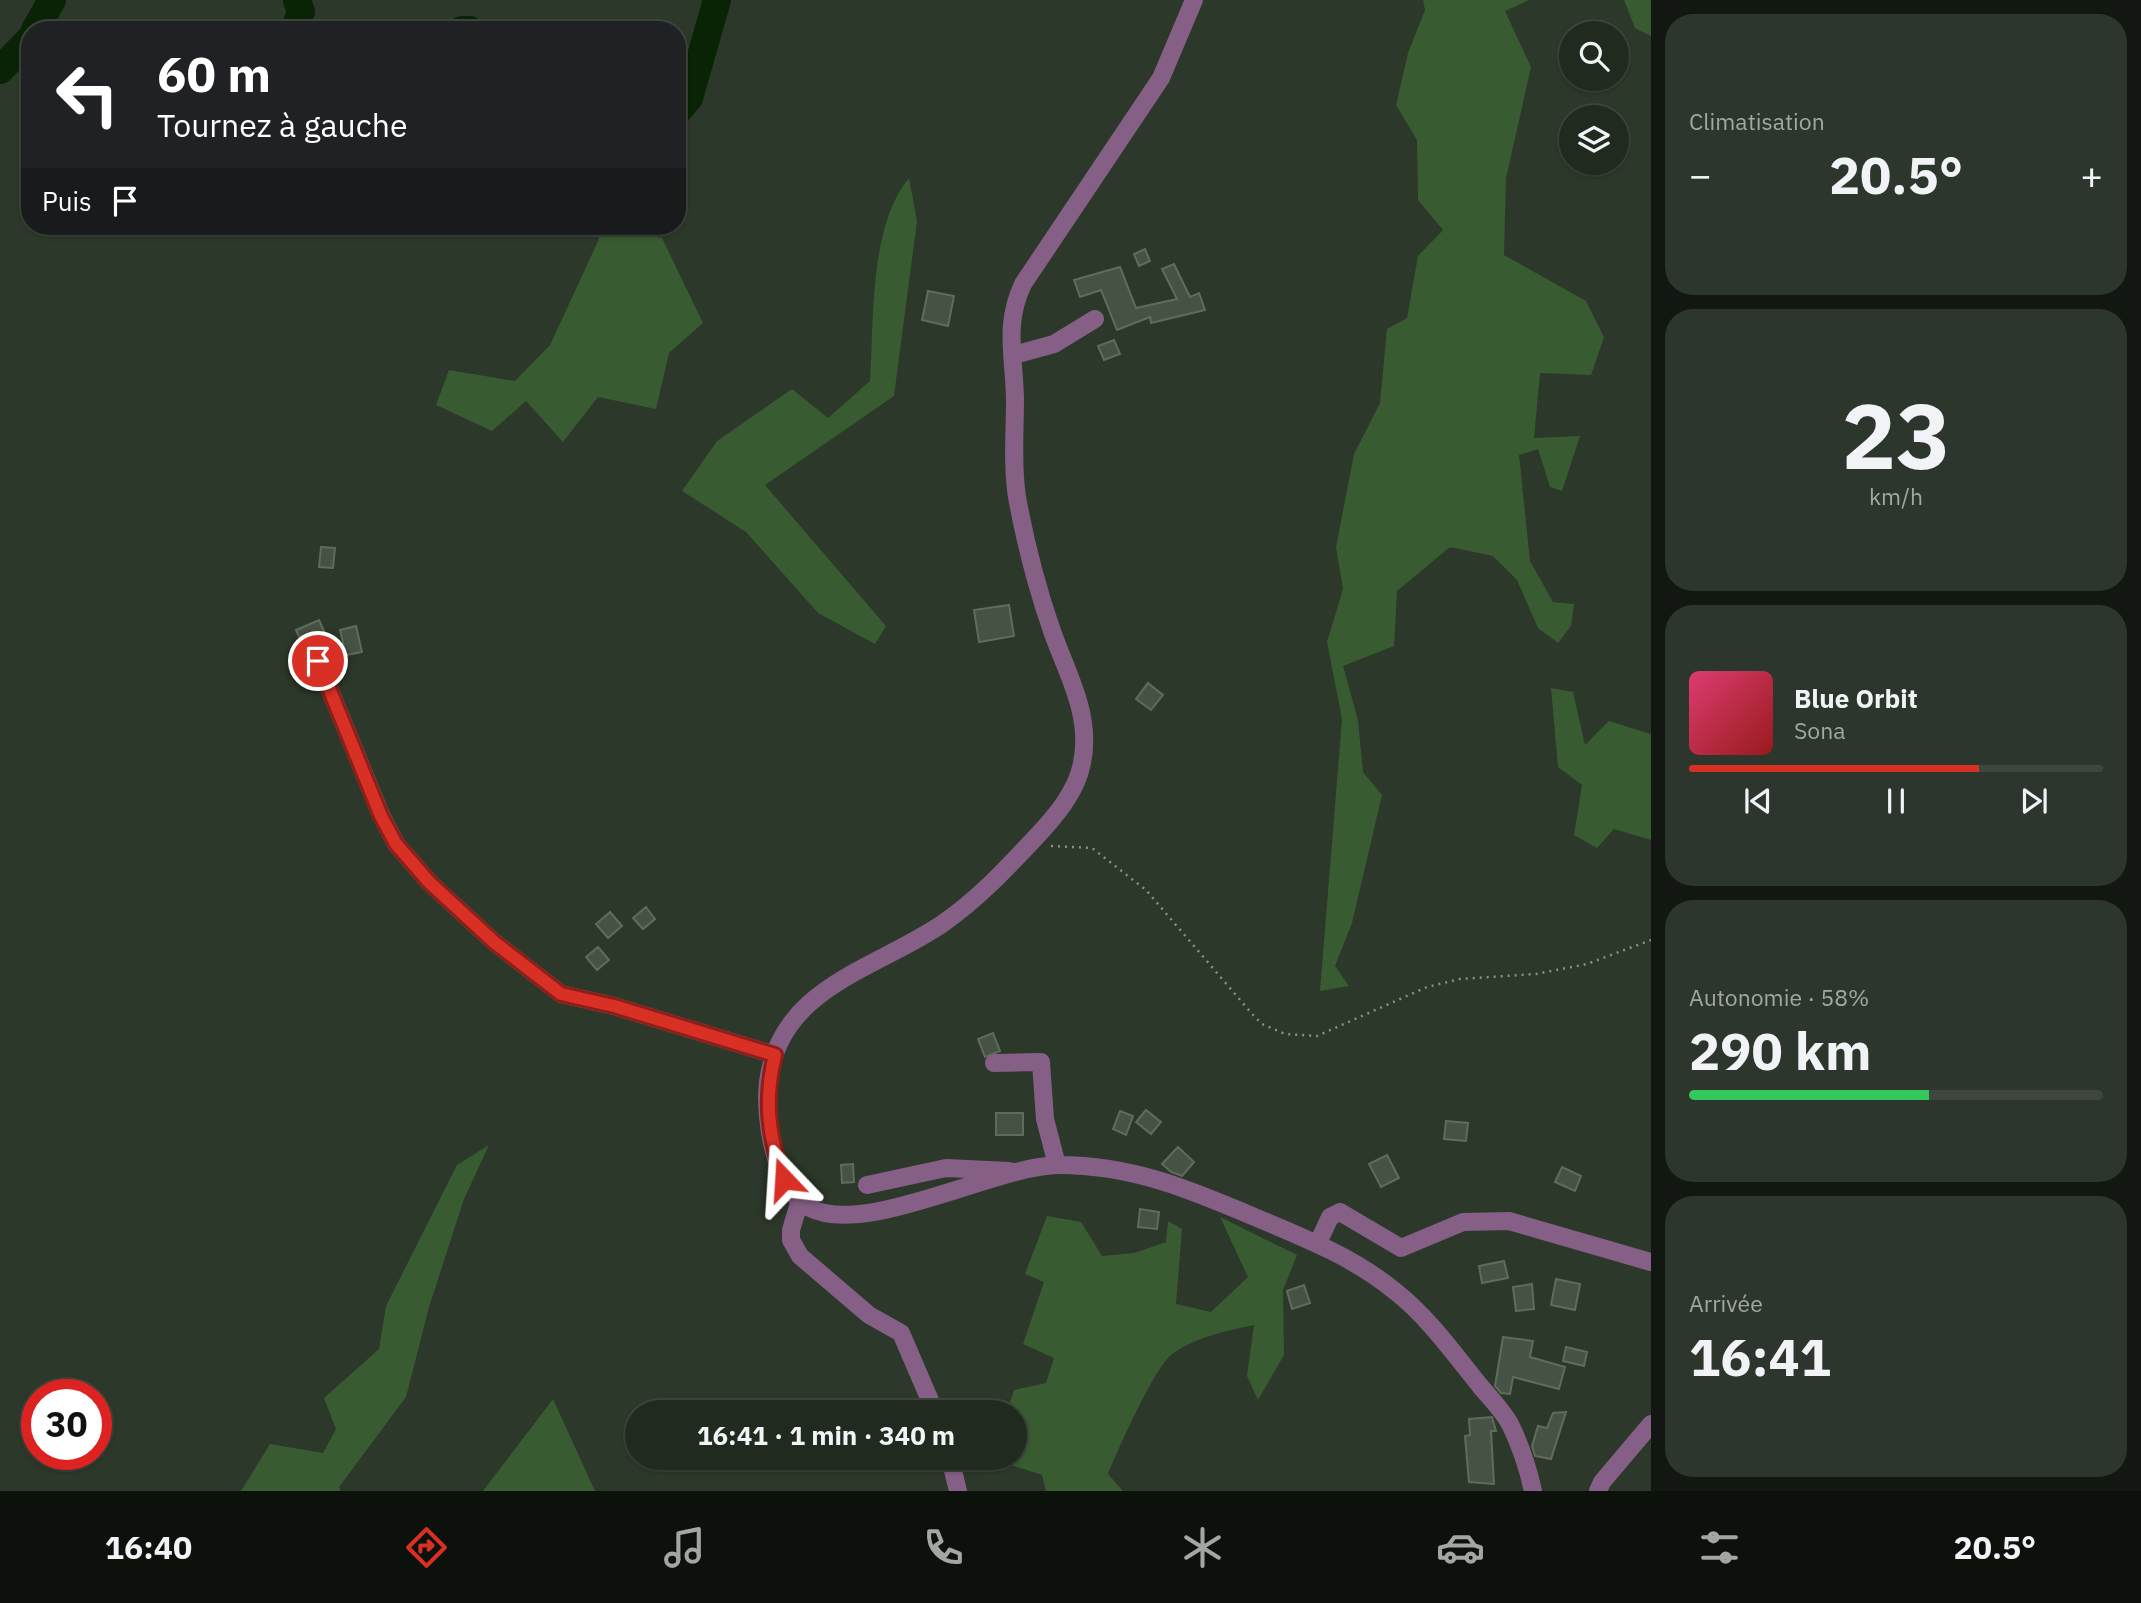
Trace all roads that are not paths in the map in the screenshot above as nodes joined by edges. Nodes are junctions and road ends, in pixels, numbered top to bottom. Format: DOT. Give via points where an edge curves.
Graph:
graph roads {
  1 [pos="1194,0"];
  2 [pos="1095,319"];
  3 [pos="1014,355"];
  4 [pos="318,661"];
  5 [pos="775,1055"];
  6 [pos="994,1063"];
  7 [pos="1057,1165"];
  8 [pos="1020,1171"];
  9 [pos="867,1185"];
  10 [pos="800,1200"];
  11 [pos="1318,1243"];
  12 [pos="1651,1262"];
  13 [pos="930,1400"];
  14 [pos="1651,1424"];
  15 [pos="953,1470"];
  16 [pos="958,1491"];
  17 [pos="1533,1491"];
  18 [pos="1598,1491"];
  1 -- 3 [label="street" via="1161,79 1023,284 1010,314"];
  2 -- 3 [label="street" via="1054,344"];
  3 -- 5 [label="street" via="1017,499 1048,620 1077,694 1083,734 1081,769 1048,824 983,890 942,923 828,987 794,1015"];
  4 -- 5 [label="street" via="396,844 429,882 494,942 561,994"];
  5 -- 10 [label="street" via="768,1082 768,1123 784,1179"];
  6 -- 7 [label="street" via="1041,1062 1045,1119"];
  7 -- 8 [label="street"];
  7 -- 11 [label="street" via="1133,1173 1186,1186"];
  8 -- 9 [label="street" via="946,1168"];
  8 -- 10 [label="street" via="864,1212 822,1212"];
  10 -- 13 [label="street" via="791,1230 800,1256 869,1315 901,1333"];
  11 -- 12 [label="street" via="1330,1217 1340,1212 1401,1248 1463,1222 1508,1221"];
  11 -- 17 [label="street" via="1396,1292 1433,1329 1509,1420 1528,1465"];
  14 -- 18 [label="street"];
  15 -- 16 [label="street"];
}
